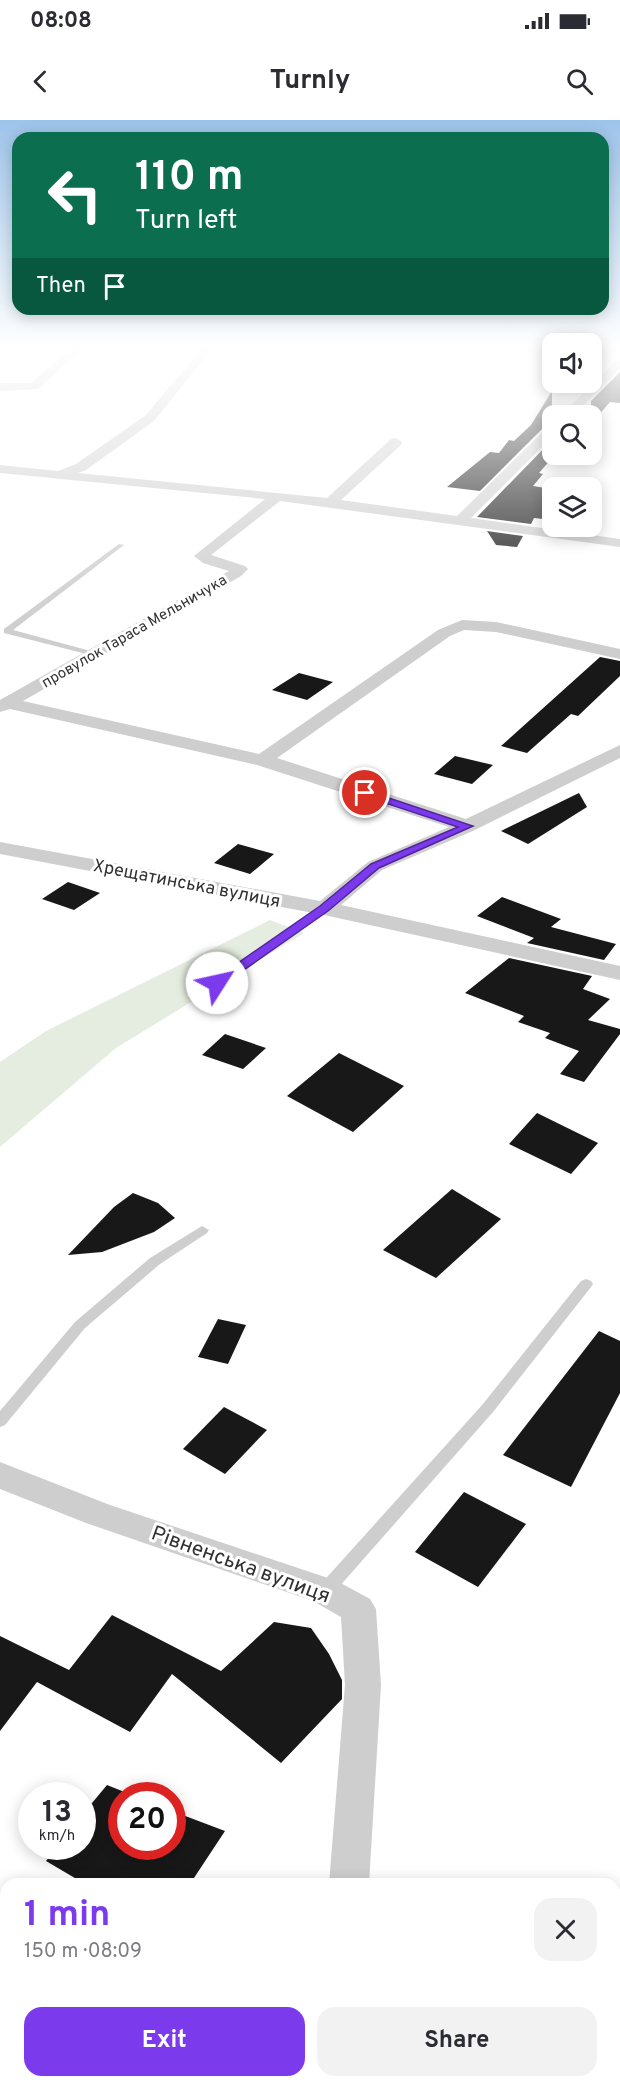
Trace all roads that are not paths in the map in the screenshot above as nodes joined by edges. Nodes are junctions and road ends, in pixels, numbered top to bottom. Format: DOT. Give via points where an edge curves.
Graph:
graph roads {
  1 [pos="119,440"];
  2 [pos="542,440"];
  3 [pos="396,442"];
  4 [pos="0,469"];
  5 [pos="22,471"];
  6 [pos="62,475"];
  7 [pos="0,484"];
  8 [pos="278,496"];
  9 [pos="330,503"];
  10 [pos="459,520"];
  11 [pos="620,544"];
  12 [pos="121,545"];
  13 [pos="608,561"];
  14 [pos="620,654"];
  15 [pos="96,655"];
  16 [pos="3,705"];
  17 [pos="620,751"];
  18 [pos="262,760"];
  19 [pos="468,826"];
  20 [pos="0,848"];
  21 [pos="324,909"];
  22 [pos="620,973"];
  23 [pos="217,983"];
  24 [pos="202,1230"];
  25 [pos="586,1284"];
  26 [pos="0,1422"];
  27 [pos="0,1475"];
  28 [pos="325,1590"];
  29 [pos="349,1878"];
  1 -- 6 [label="street" via="81,467"];
  2 -- 10 [label="street"];
  3 -- 9 [label="street"];
  4 -- 5 [label="street"];
  5 -- 6 [label="street"];
  5 -- 7 [label="street"];
  6 -- 8 [label="street"];
  8 -- 9 [label="street"];
  8 -- 15 [label="street, провулок Тараса Мельничука" via="201,556 240,569 236,573"];
  9 -- 10 [label="street"];
  10 -- 11 [label="street"];
  11 -- 13 [label="street"];
  12 -- 15 [label="lane" via="7,631"];
  14 -- 18 [label="street" via="506,628 462,625 444,633"];
  15 -- 16 [label="street, провулок Тараса Мельничука"];
  16 -- 18 [label="street"];
  17 -- 19 [label="street"];
  18 -- 19 [label="street"];
  19 -- 21 [label="street" via="375,866"];
  20 -- 21 [label="street, Хрещатинська вулиця"];
  21 -- 22 [label="street, Хрещатинська вулиця"];
  21 -- 23 [label="lane"];
  24 -- 26 [label="lane" via="156,1261 80,1324"];
  25 -- 28 [label="lane" via="488,1408"];
  27 -- 28 [label="street, Рівненська вулиця" via="98,1514"];
  28 -- 29 [label="street, Рівненська вулиця" via="358,1609 363,1685"];
}
